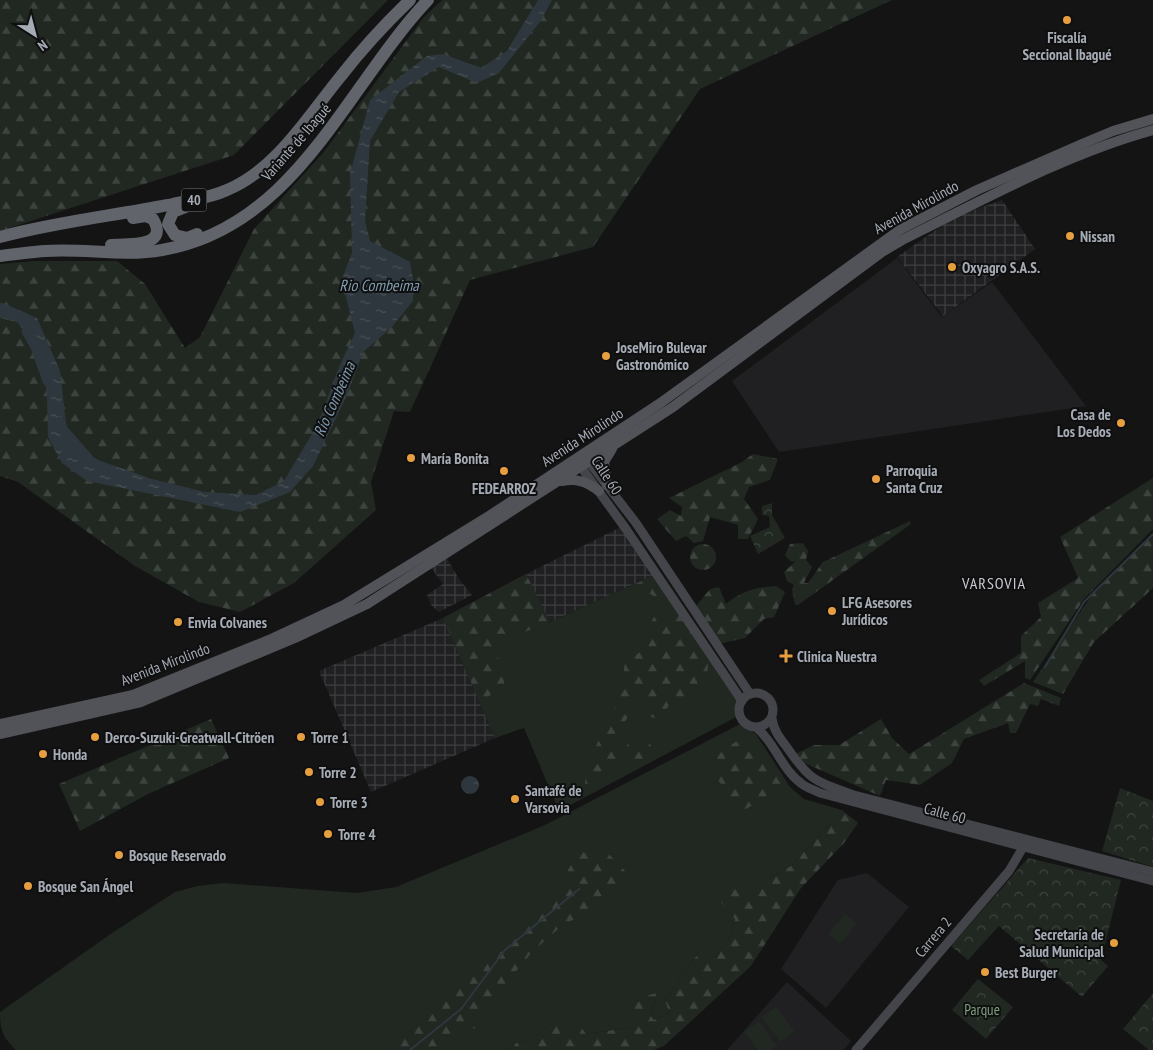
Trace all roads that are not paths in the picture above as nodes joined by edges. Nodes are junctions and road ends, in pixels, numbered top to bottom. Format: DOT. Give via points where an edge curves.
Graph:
graph roads {
  1 [pos="410,0"];
  2 [pos="428,0"];
  3 [pos="1153,119"];
  4 [pos="1153,130"];
  5 [pos="322,140"];
  6 [pos="283,146"];
  7 [pos="51,225"];
  8 [pos="0,237"];
  9 [pos="92,249"];
  10 [pos="0,256"];
  11 [pos="614,446"];
  12 [pos="583,462"];
  13 [pos="556,483"];
  14 [pos="603,488"];
  15 [pos="750,694"];
  16 [pos="742,702"];
  17 [pos="772,718"];
  18 [pos="0,724"];
  19 [pos="757,728"];
  20 [pos="0,734"];
  21 [pos="1026,844"];
  22 [pos="1153,872"];
  23 [pos="1153,881"];
  24 [pos="856,1050"];
  1 -- 6 [label="highway, Variante de Ibagué / 40" via="385,24"];
  2 -- 5 [label="highway, Variante de Ibagué"];
  3 -- 12 [label="main road, Avenida Mirolindo" via="1082,144 977,190 901,229"];
  4 -- 11 [label="main road, Avenida Mirolindo" via="1074,157 904,239"];
  5 -- 6 [label="highway" via="308,149 261,197 223,222 187,238 170,230 169,218 173,212 234,193 264,173 278,159"];
  5 -- 9 [label="highway, Variante de Ibagué" via="286,182 235,223 194,242 162,250"];
  6 -- 7 [label="highway, Variante de Ibagué / 40" via="257,172 227,190 201,199"];
  7 -- 8 [label="highway, Variante de Ibagué / 40"];
  7 -- 9 [label="highway" via="66,227 145,216 156,225 155,236 145,243"];
  9 -- 10 [label="highway, Variante de Ibagué"];
  11 -- 12 [label="main road, Avenida Mirolindo"];
  11 -- 14 [label="main road" via="604,462"];
  12 -- 13 [label="main road, Avenida Mirolindo"];
  12 -- 14 [label="main road, Calle 60"];
  12 -- 18 [label="main road, Avenida Mirolindo" via="321,616 134,694"];
  13 -- 14 [label="main road" via="579,481"];
  13 -- 20 [label="main road, Avenida Mirolindo" via="367,604 295,638 142,702"];
  14 -- 15 [label="main road, Calle 60" via="636,523"];
  14 -- 16 [label="main road, Calle 60"];
  15 -- 16 [label="main road"];
  15 -- 17 [label="main road" via="761,694 770,700 774,708"];
  16 -- 19 [label="main road" via="741,718"];
  17 -- 19 [label="main road"];
  17 -- 21 [label="main road, Calle 60" via="775,730 804,771 824,785"];
  19 -- 21 [label="main road, Calle 60" via="790,772 802,784 820,793"];
  21 -- 22 [label="main road, Calle 60"];
  21 -- 23 [label="main road, Calle 60"];
  21 -- 24 [label="main road, Carrera 2" via="1009,871"];
}
